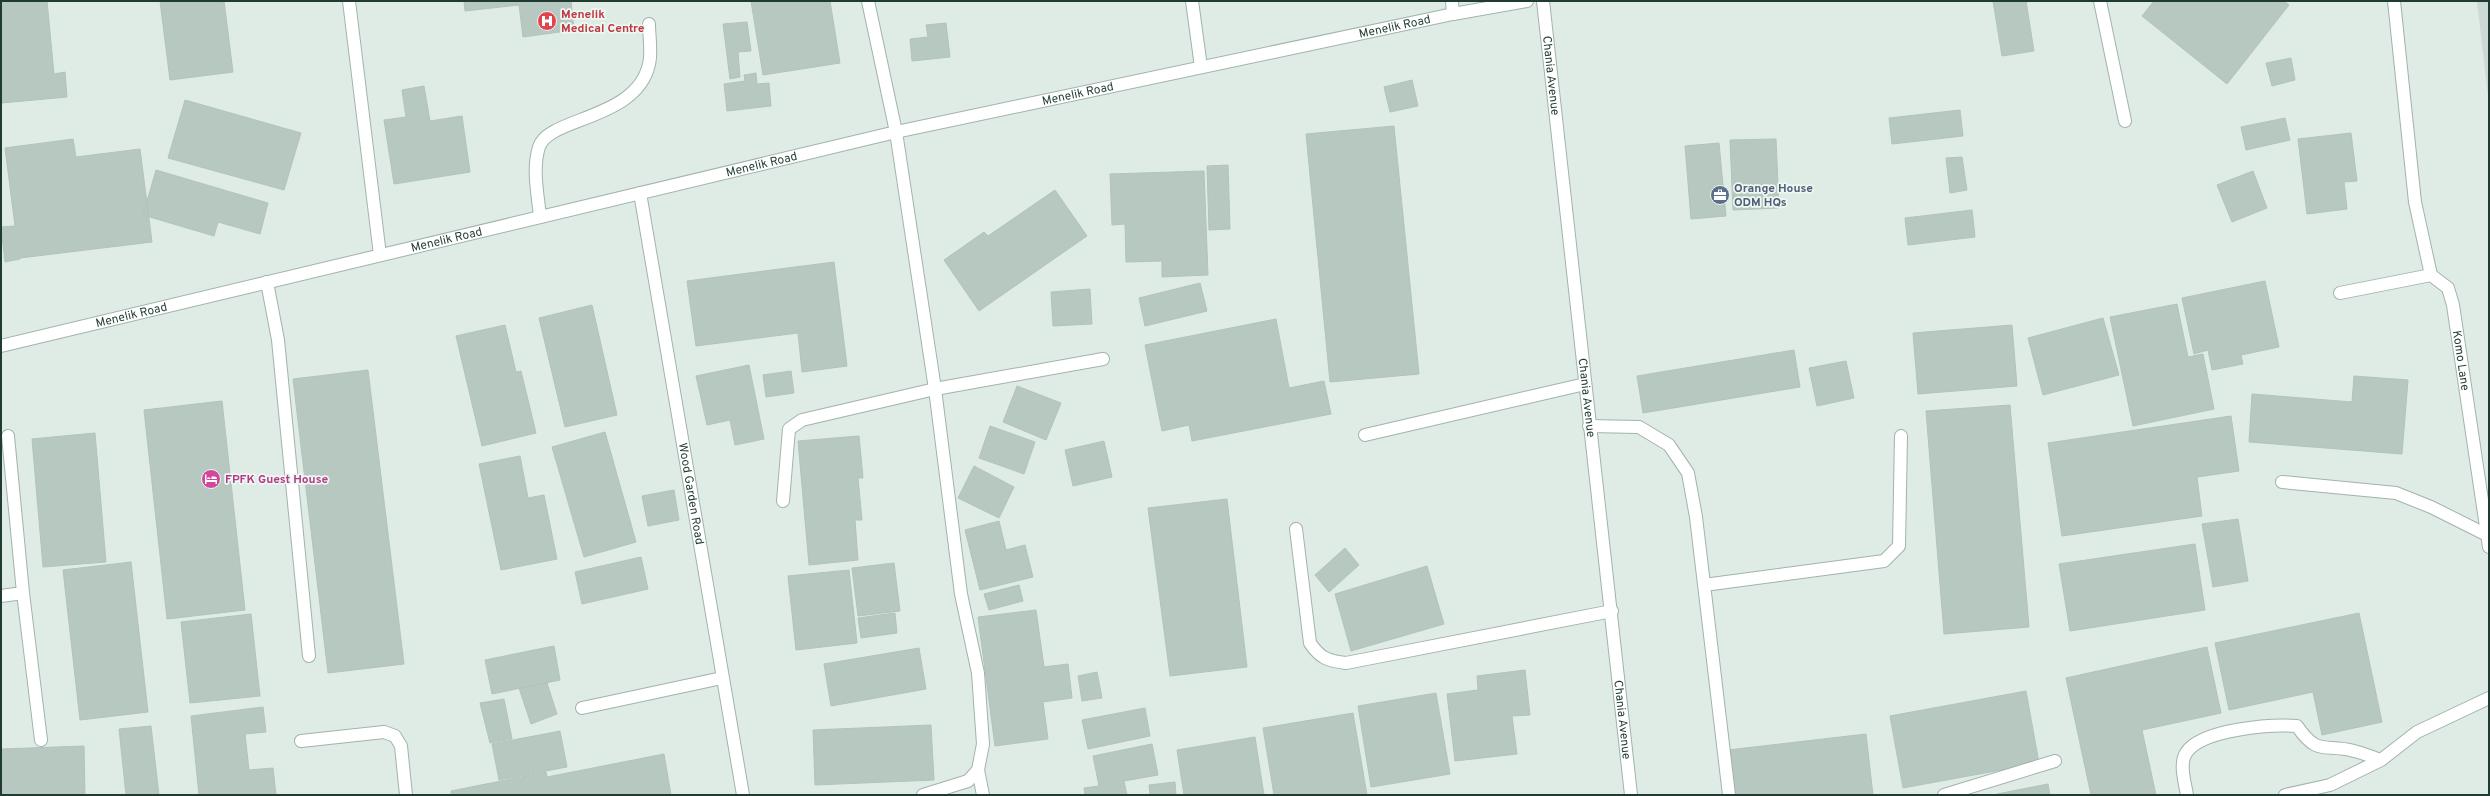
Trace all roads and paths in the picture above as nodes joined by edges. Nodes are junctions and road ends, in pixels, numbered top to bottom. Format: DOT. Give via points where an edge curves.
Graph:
graph roads {
  1 [pos="349,1"];
  2 [pos="868,1"];
  3 [pos="1192,1"];
  4 [pos="1452,1"];
  5 [pos="1527,1"];
  6 [pos="1543,1"];
  7 [pos="2100,1"];
  8 [pos="2394,1"];
  9 [pos="1453,14"];
  10 [pos="649,24"];
  11 [pos="1201,67"];
  12 [pos="2125,121"];
  13 [pos="896,132"];
  14 [pos="640,193"];
  15 [pos="540,217"];
  16 [pos="380,255"];
  17 [pos="2431,275"];
  18 [pos="267,282"];
  19 [pos="2340,294"];
  20 [pos="1,346"];
  21 [pos="1103,359"];
  22 [pos="1585,384"];
  23 [pos="935,389"];
  24 [pos="1589,426"];
  25 [pos="1365,435"];
  26 [pos="8,436"];
  27 [pos="1901,436"];
  28 [pos="2282,482"];
  29 [pos="783,501"];
  30 [pos="1296,529"];
  31 [pos="2487,535"];
  32 [pos="2489,547"];
  33 [pos="1704,585"];
  34 [pos="23,593"];
  35 [pos="1,596"];
  36 [pos="1612,611"];
  37 [pos="308,656"];
  38 [pos="722,678"];
  39 [pos="2489,698"];
  40 [pos="582,708"];
  41 [pos="41,740"];
  42 [pos="300,741"];
  43 [pos="2381,760"];
  44 [pos="2056,761"];
  45 [pos="978,770"];
  46 [pos="406,795"];
  47 [pos="743,795"];
  48 [pos="923,795"];
  49 [pos="983,795"];
  50 [pos="1631,795"];
  51 [pos="1729,795"];
  52 [pos="1944,795"];
  53 [pos="2187,795"];
  54 [pos="2285,795"];
  1 -- 16 [label="street"];
  2 -- 13 [label="street"];
  3 -- 11 [label="street"];
  4 -- 9 [label="street"];
  5 -- 9 [label="street, Menelik Road"];
  6 -- 22 [label="street, Chania Avenue"];
  7 -- 12 [label="street"];
  8 -- 17 [label="street" via="2415,202"];
  9 -- 11 [label="street, Menelik Road"];
  10 -- 15 [label="street" via="649,64 639,88 618,104 552,133 539,145 536,164"];
  11 -- 13 [label="street, Menelik Road"];
  13 -- 14 [label="street, Menelik Road"];
  13 -- 23 [label="street"];
  14 -- 15 [label="street, Menelik Road"];
  14 -- 38 [label="street, Wood Garden Road"];
  15 -- 16 [label="street, Menelik Road"];
  16 -- 18 [label="street, Menelik Road"];
  17 -- 19 [label="street"];
  17 -- 31 [label="street, Komo Lane" via="2448,288 2453,304"];
  18 -- 20 [label="street, Menelik Road"];
  18 -- 37 [label="street" via="278,340"];
  21 -- 23 [label="street"];
  22 -- 24 [label="street, Chania Avenue"];
  22 -- 25 [label="street"];
  23 -- 29 [label="street" via="802,420 789,429"];
  23 -- 45 [label="street" via="960,594 978,673 983,744"];
  24 -- 33 [label="street" via="1639,427 1670,445 1688,473"];
  24 -- 36 [label="street, Chania Avenue"];
  26 -- 34 [label="street"];
  27 -- 33 [label="street" via="1899,546 1884,561"];
  28 -- 31 [label="street" via="2396,492 2431,506"];
  30 -- 36 [label="street" via="1310,643 1318,655 1330,662 1346,663"];
  31 -- 32 [label="street, Komo Lane"];
  33 -- 51 [label="street"];
  34 -- 35 [label="street"];
  34 -- 41 [label="street"];
  36 -- 50 [label="street, Chania Avenue"];
  38 -- 40 [label="street"];
  38 -- 47 [label="street, Wood Garden Road"];
  39 -- 43 [label="street" via="2417,732"];
  42 -- 46 [label="street" via="384,732 395,736 401,746"];
  43 -- 53 [label="street" via="2353,750 2317,747 2305,738 2297,726 2279,724 2209,736 2192,746 2185,754 2183,770"];
  43 -- 54 [label="street" via="2330,785"];
  44 -- 52 [label="street"];
  45 -- 48 [label="street" via="968,781"];
  45 -- 49 [label="street"];
}
